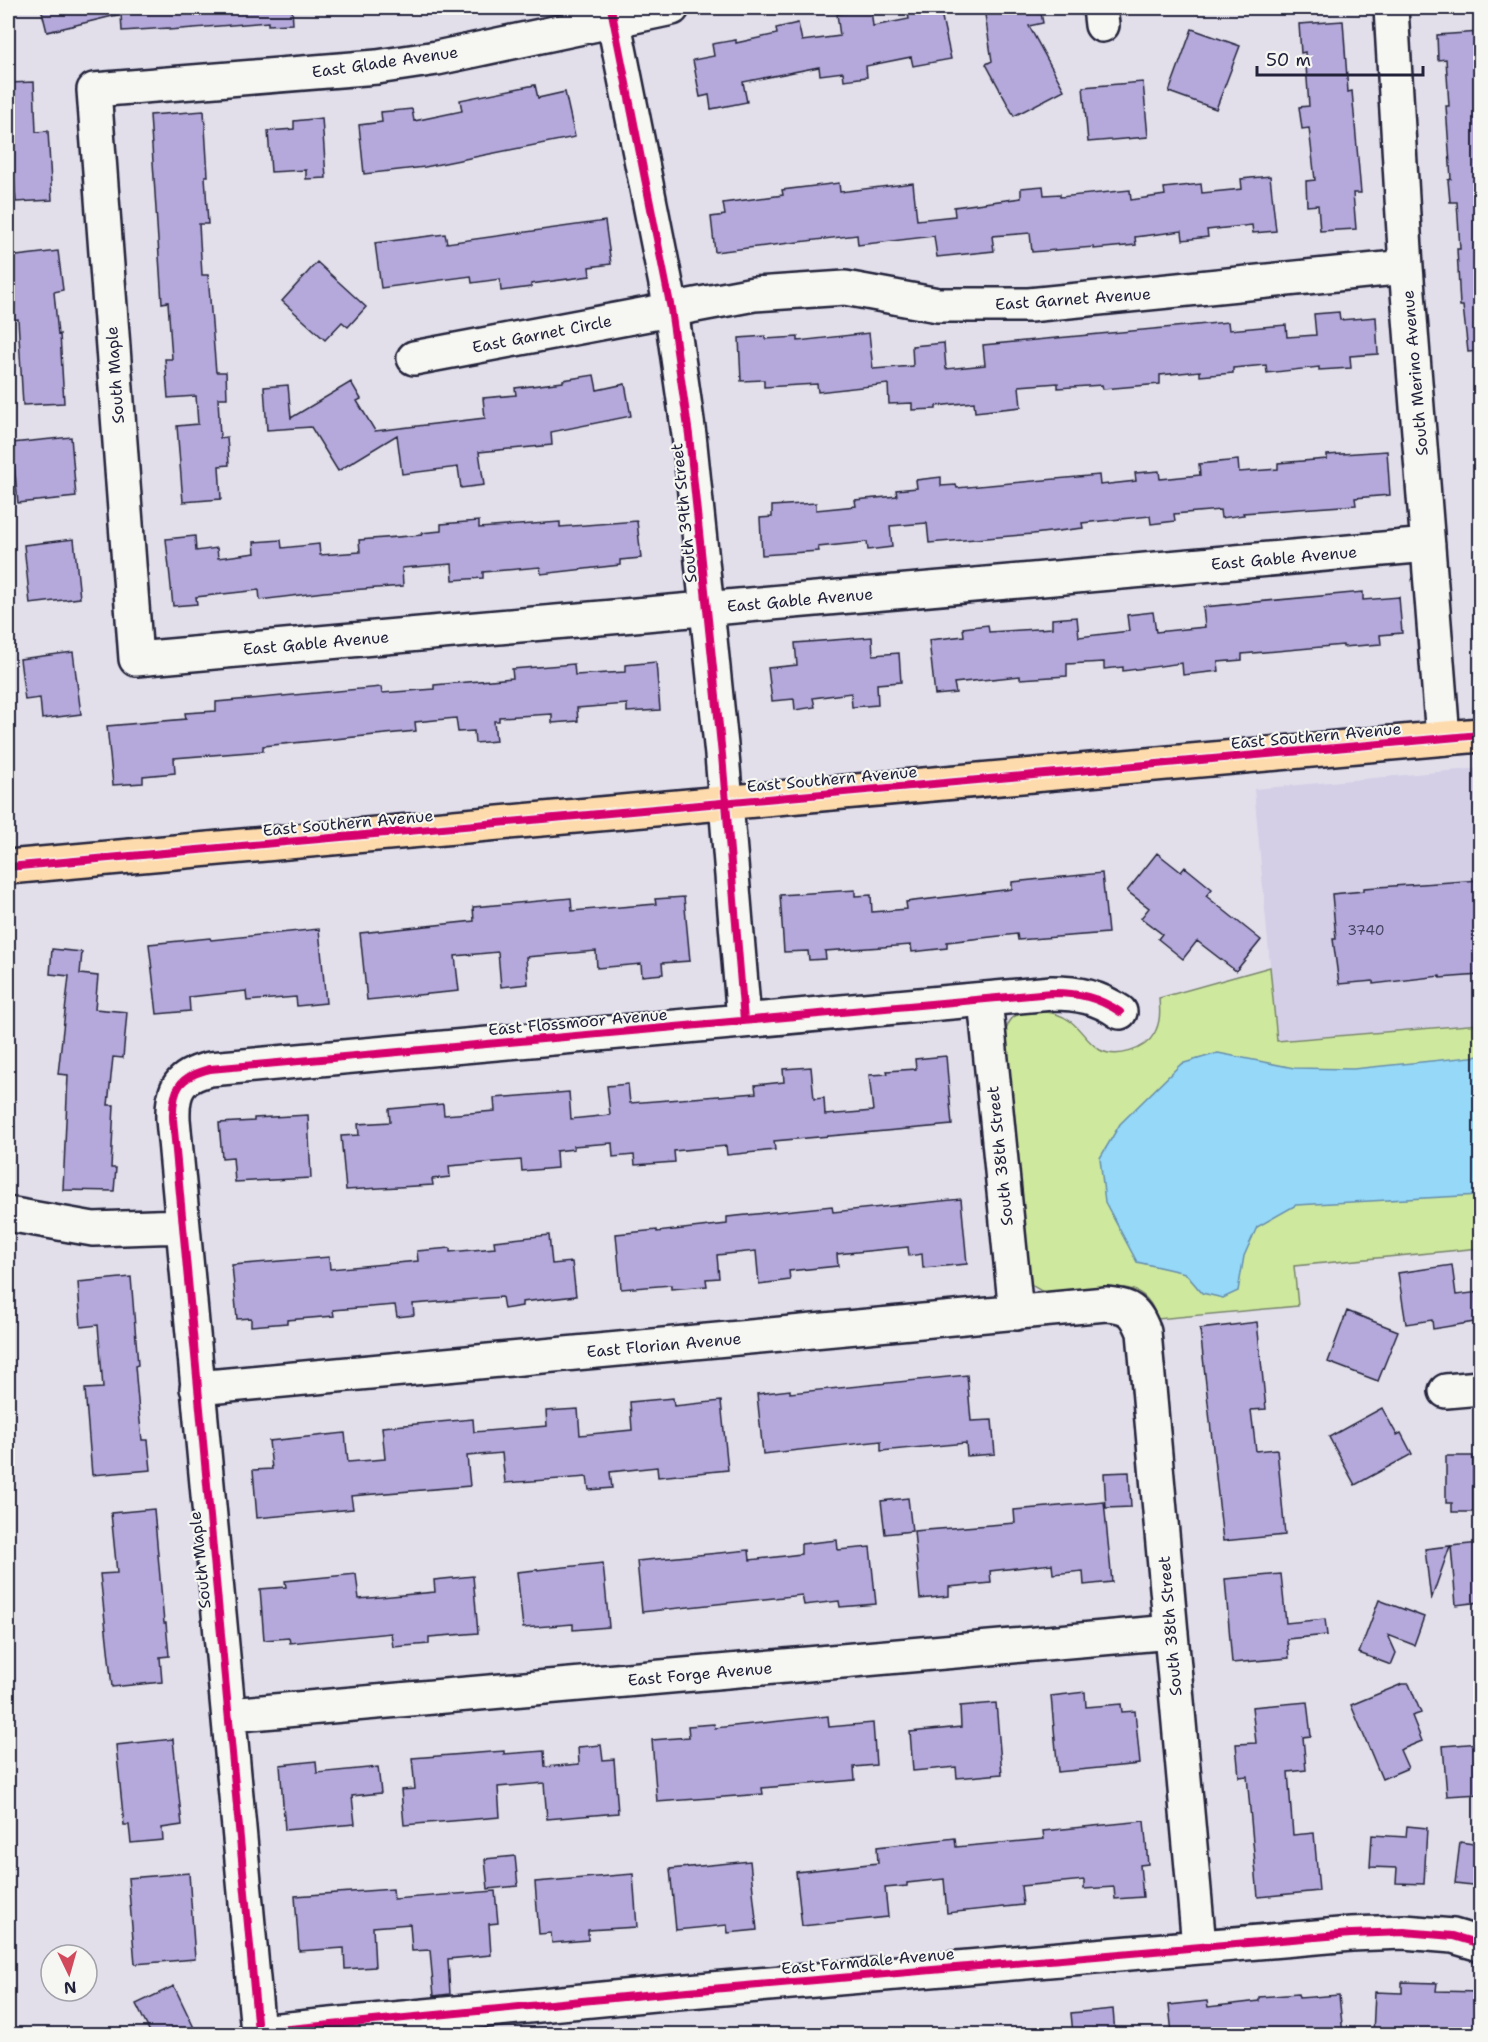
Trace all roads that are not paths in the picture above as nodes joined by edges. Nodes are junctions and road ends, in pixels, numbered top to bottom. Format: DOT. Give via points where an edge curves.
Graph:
graph roads {
  1 [pos="672,8"];
  2 [pos="1391,8"];
  3 [pos="613,14"];
  4 [pos="94,90"];
  5 [pos="1406,267"];
  6 [pos="671,309"];
  7 [pos="414,358"];
  8 [pos="1428,545"];
  9 [pos="706,608"];
  10 [pos="136,659"];
  11 [pos="1480,735"];
  12 [pos="1443,738"];
  13 [pos="726,802"];
  14 [pos="8,867"];
  15 [pos="985,999"];
  16 [pos="1120,1012"];
  17 [pos="744,1020"];
  18 [pos="179,1085"];
  19 [pos="8,1214"];
  20 [pos="183,1226"];
  21 [pos="1131,1309"];
  22 [pos="1016,1313"];
  23 [pos="197,1388"];
  24 [pos="1480,1388"];
  25 [pos="1446,1391"];
  26 [pos="1171,1632"];
  27 [pos="229,1715"];
  28 [pos="1480,1944"];
  29 [pos="1199,1946"];
  30 [pos="258,2032"];
  1 -- 3 [label="street, East Glade Avenue"];
  2 -- 5 [label="street, South Merino Avenue"];
  3 -- 4 [label="street, East Glade Avenue" via="437,57 377,67"];
  3 -- 6 [label="street, South 39th Street"];
  4 -- 10 [label="street, South Maple"];
  5 -- 6 [label="street, East Garnet Avenue" via="1029,305 938,305 845,288 754,294"];
  5 -- 8 [label="street, South Merino Avenue"];
  6 -- 7 [label="street, East Garnet Circle"];
  6 -- 9 [label="street, South 39th Street" via="689,435"];
  8 -- 9 [label="street, East Gable Avenue"];
  8 -- 12 [label="street, South Merino Avenue"];
  9 -- 10 [label="street, East Gable Avenue"];
  9 -- 13 [label="street, South 39th Street"];
  11 -- 12 [label="main road, East Southern Avenue"];
  12 -- 13 [label="main road, East Southern Avenue"];
  13 -- 14 [label="main road, East Southern Avenue"];
  13 -- 17 [label="street, South 39th Street"];
  15 -- 16 [label="street, East Flossmoor Avenue" via="1072,993 1091,996"];
  15 -- 17 [label="street, East Flossmoor Avenue"];
  15 -- 22 [label="street, South 38th Street"];
  17 -- 18 [label="street, East Flossmoor Avenue" via="210,1069 187,1077"];
  18 -- 20 [label="street, South Maple" via="173,1109"];
  19 -- 20 [label="street" via="93,1229"];
  20 -- 23 [label="street, South Maple"];
  21 -- 22 [label="street, East Florian Avenue" via="1106,1304"];
  21 -- 26 [label="street, South 38th Street" via="1144,1332"];
  22 -- 23 [label="street, East Florian Avenue"];
  23 -- 27 [label="street, South Maple"];
  24 -- 25 [label="street"];
  26 -- 27 [label="street, East Forge Avenue"];
  26 -- 29 [label="street, South 38th Street"];
  27 -- 30 [label="street, South Maple"];
  28 -- 29 [label="street, East Farmdale Avenue" via="1453,1936 1404,1932"];
  29 -- 30 [label="street, East Farmdale Avenue"];
}
